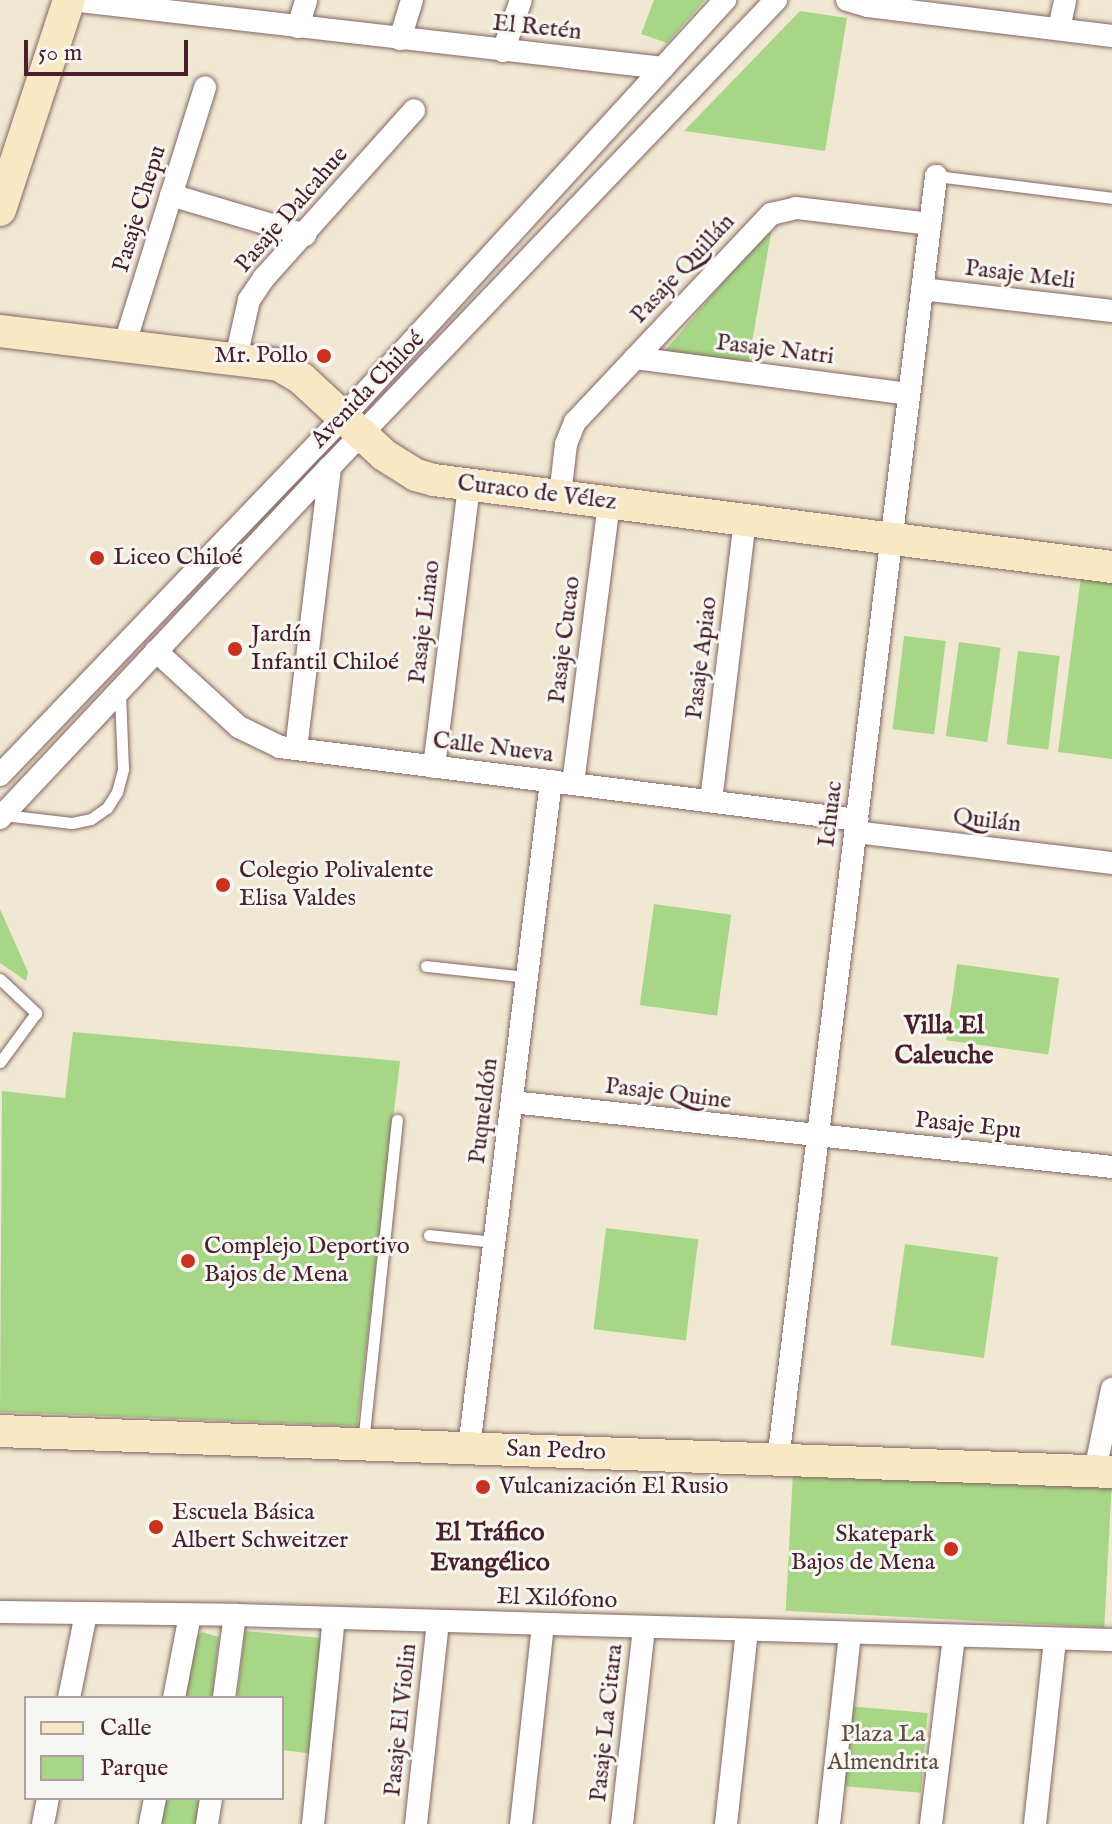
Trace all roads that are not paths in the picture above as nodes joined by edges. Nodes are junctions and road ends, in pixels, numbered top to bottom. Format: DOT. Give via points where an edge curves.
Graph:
graph roads {
  1 [pos="70,0"];
  2 [pos="306,0"];
  3 [pos="412,0"];
  4 [pos="521,0"];
  5 [pos="725,0"];
  6 [pos="776,0"];
  7 [pos="847,0"];
  8 [pos="1065,0"];
  9 [pos="196,7"];
  10 [pos="298,27"];
  11 [pos="1059,29"];
  12 [pos="1112,36"];
  13 [pos="400,39"];
  14 [pos="503,51"];
  15 [pos="663,68"];
  16 [pos="205,87"];
  17 [pos="414,110"];
  18 [pos="936,176"];
  19 [pos="171,195"];
  20 [pos="1112,198"];
  21 [pos="0,210"];
  22 [pos="930,224"];
  23 [pos="305,235"];
  24 [pos="922,289"];
  25 [pos="1112,311"];
  26 [pos="0,331"];
  27 [pos="124,346"];
  28 [pos="236,358"];
  29 [pos="635,358"];
  30 [pos="909,394"];
  31 [pos="352,426"];
  32 [pos="330,467"];
  33 [pos="469,485"];
  34 [pos="560,496"];
  35 [pos="609,503"];
  36 [pos="745,521"];
  37 [pos="892,540"];
  38 [pos="1112,567"];
  39 [pos="156,651"];
  40 [pos="120,690"];
  41 [pos="296,749"];
  42 [pos="434,767"];
  43 [pos="0,775"];
  44 [pos="562,783"];
  45 [pos="711,801"];
  46 [pos="2,817"];
  47 [pos="856,826"];
  48 [pos="1112,863"];
  49 [pos="426,966"];
  50 [pos="527,977"];
  51 [pos="0,979"];
  52 [pos="0,1062"];
  53 [pos="512,1102"];
  54 [pos="397,1120"];
  55 [pos="818,1137"];
  56 [pos="1112,1167"];
  57 [pos="429,1235"];
  58 [pos="494,1242"];
  59 [pos="1112,1389"];
  60 [pos="0,1431"];
  61 [pos="363,1444"];
  62 [pos="469,1448"];
  63 [pos="778,1460"];
  64 [pos="1104,1472"];
  65 [pos="0,1612"];
  66 [pos="86,1614"];
  67 [pos="190,1615"];
  68 [pos="235,1615"];
  69 [pos="334,1618"];
  70 [pos="438,1621"];
  71 [pos="543,1624"];
  72 [pos="644,1627"];
  73 [pos="747,1630"];
  74 [pos="850,1633"];
  75 [pos="954,1636"];
  76 [pos="1055,1639"];
  77 [pos="1112,1640"];
  78 [pos="69,1696"];
  79 [pos="174,1696"];
  80 [pos="224,1696"];
  81 [pos="48,1800"];
  82 [pos="155,1800"];
  83 [pos="211,1800"];
  84 [pos="43,1824"];
  85 [pos="150,1824"];
  86 [pos="207,1824"];
  87 [pos="313,1824"];
  88 [pos="416,1824"];
  89 [pos="521,1824"];
  90 [pos="622,1824"];
  91 [pos="726,1824"];
  92 [pos="829,1824"];
  93 [pos="931,1824"];
  94 [pos="1035,1824"];
  1 -- 9 [label="street, El Retén"];
  1 -- 21 [label="street"];
  2 -- 10 [label="street"];
  3 -- 13 [label="street"];
  4 -- 14 [label="street"];
  5 -- 15 [label="street, Avenida Chiloé"];
  6 -- 31 [label="street, Avenida Chiloé"];
  7 -- 11 [label="street"];
  8 -- 11 [label="street"];
  9 -- 10 [label="street, El Retén"];
  10 -- 13 [label="street, El Retén"];
  11 -- 12 [label="street"];
  13 -- 14 [label="street, El Retén"];
  14 -- 15 [label="street, El Retén"];
  15 -- 31 [label="street, Avenida Chiloé"];
  16 -- 19 [label="street, Pasaje Chepu"];
  17 -- 23 [label="street, Pasaje Dalcahue"];
  18 -- 20 [label="lane"];
  18 -- 22 [label="street, Ichuac"];
  19 -- 23 [label="street"];
  19 -- 27 [label="street, Pasaje Chepu"];
  22 -- 24 [label="street, Ichuac"];
  22 -- 29 [label="street, Pasaje Quillán" via="780,210"];
  23 -- 28 [label="street, Pasaje Dalcahue" via="249,300"];
  24 -- 25 [label="street, Pasaje Meli"];
  24 -- 30 [label="street, Ichuac"];
  26 -- 27 [label="street, Curaco de Vélez"];
  27 -- 28 [label="street, Curaco de Vélez"];
  28 -- 31 [label="street, Curaco de Vélez" via="290,370"];
  29 -- 30 [label="street, Pasaje Natri"];
  29 -- 34 [label="street, Pasaje Quillán" via="571,428"];
  30 -- 37 [label="street, Ichuac"];
  31 -- 32 [label="street, Avenida Chiloé"];
  31 -- 33 [label="street, Curaco de Vélez" via="416,475"];
  31 -- 43 [label="street, Avenida Chiloé"];
  32 -- 39 [label="street, Avenida Chiloé"];
  32 -- 41 [label="street"];
  33 -- 34 [label="street, Curaco de Vélez"];
  33 -- 42 [label="street, Pasaje Linao"];
  34 -- 35 [label="street, Curaco de Vélez"];
  35 -- 36 [label="street, Curaco de Vélez"];
  35 -- 44 [label="street, Pasaje Cucao"];
  36 -- 37 [label="street, Curaco de Vélez"];
  36 -- 45 [label="street, Pasaje Apiao"];
  37 -- 38 [label="street, Curaco de Vélez"];
  37 -- 47 [label="street, Ichuac"];
  39 -- 40 [label="street, Avenida Chiloé"];
  39 -- 41 [label="street, Calle Nueva" via="239,727 264,742"];
  40 -- 46 [label="street, Avenida Chiloé"];
  40 -- 46 [label="lane" via="123,769 107,808 72,823"];
  41 -- 42 [label="street, Calle Nueva"];
  42 -- 44 [label="street, Calle Nueva"];
  44 -- 45 [label="street, Calle Nueva"];
  44 -- 50 [label="street, Puqueldón"];
  45 -- 47 [label="street, Calle Nueva"];
  47 -- 48 [label="street, Quilán"];
  47 -- 55 [label="street, Ichuac"];
  49 -- 50 [label="lane"];
  50 -- 53 [label="street, Puqueldón"];
  51 -- 52 [label="lane" via="36,1013"];
  53 -- 55 [label="street, Pasaje Quine"];
  53 -- 58 [label="street, Puqueldón"];
  54 -- 61 [label="lane"];
  55 -- 56 [label="street, Pasaje Epu"];
  55 -- 63 [label="street, Ichuac"];
  57 -- 58 [label="lane"];
  58 -- 62 [label="street, Puqueldón"];
  59 -- 64 [label="street"];
  60 -- 61 [label="street, San Pedro"];
  61 -- 62 [label="street, San Pedro"];
  62 -- 63 [label="street, San Pedro"];
  63 -- 64 [label="street, San Pedro"];
  65 -- 66 [label="street, El Xilófono"];
  66 -- 67 [label="street, El Xilófono"];
  66 -- 78 [label="street"];
  67 -- 68 [label="street, El Xilófono"];
  67 -- 79 [label="street"];
  68 -- 69 [label="street, El Xilófono"];
  68 -- 80 [label="street"];
  69 -- 70 [label="street, El Xilófono"];
  69 -- 87 [label="street"];
  70 -- 71 [label="street, El Xilófono"];
  70 -- 88 [label="street, Pasaje El Violin"];
  71 -- 72 [label="street, El Xilófono"];
  71 -- 89 [label="street"];
  72 -- 73 [label="street, El Xilófono"];
  72 -- 90 [label="street, Pasaje La Citara"];
  73 -- 74 [label="street, El Xilófono"];
  73 -- 91 [label="street"];
  74 -- 75 [label="street, El Xilófono"];
  74 -- 92 [label="street"];
  75 -- 76 [label="street, El Xilófono"];
  75 -- 93 [label="street"];
  76 -- 77 [label="street, El Xilófono"];
  76 -- 94 [label="street"];
  81 -- 84 [label="street"];
  82 -- 85 [label="street"];
  83 -- 86 [label="street"];
}
